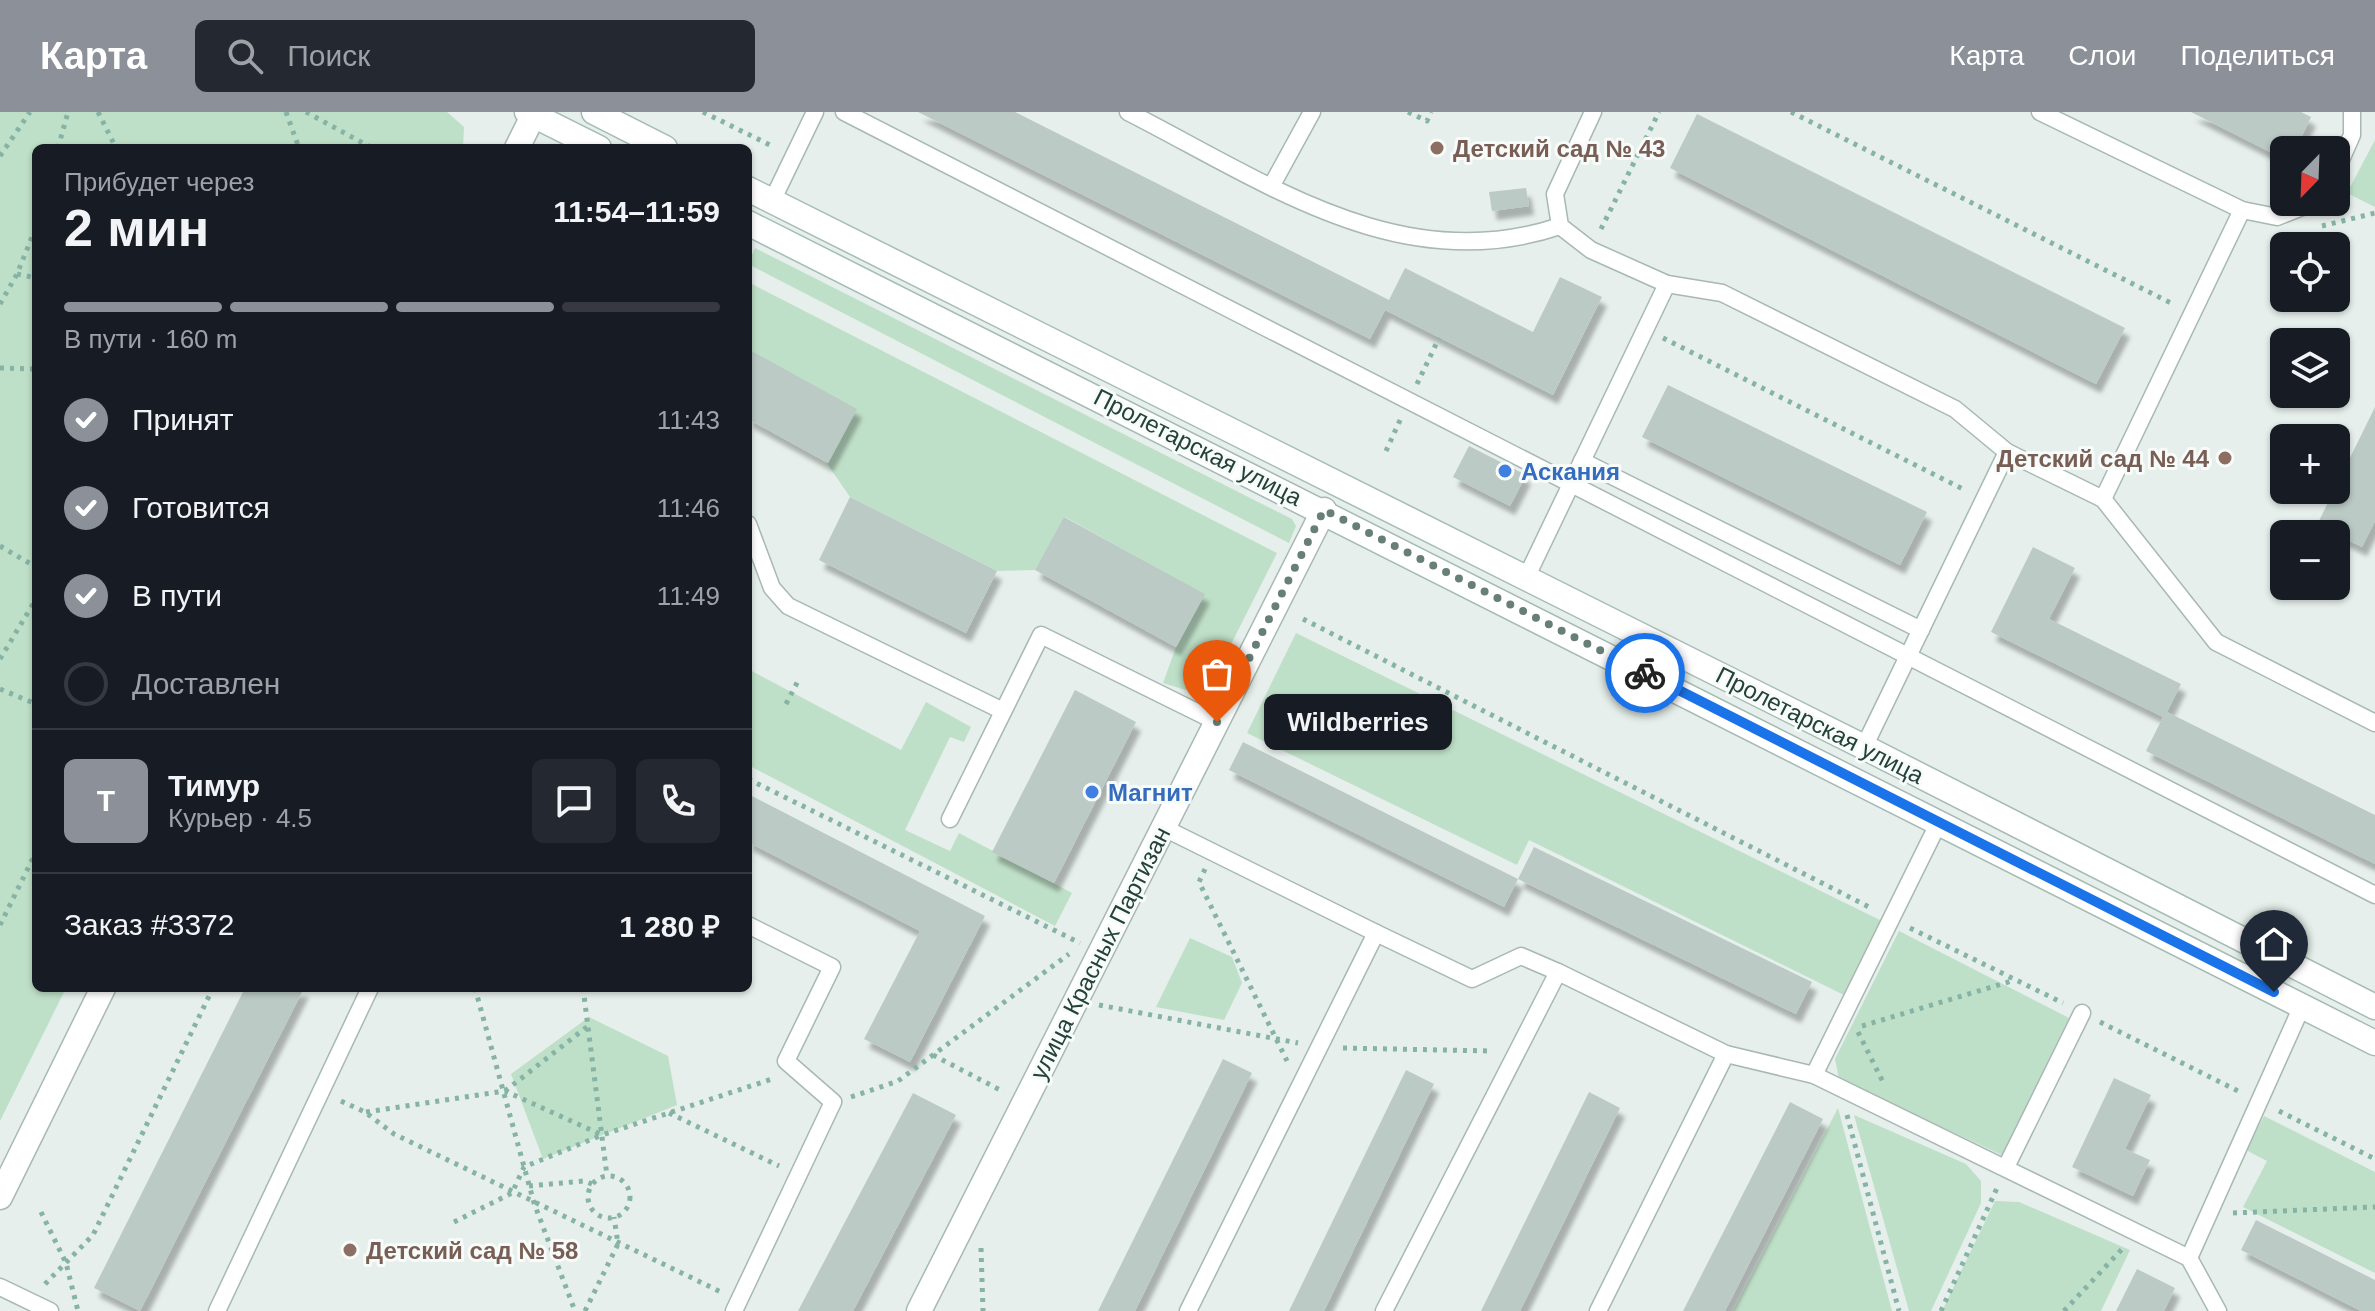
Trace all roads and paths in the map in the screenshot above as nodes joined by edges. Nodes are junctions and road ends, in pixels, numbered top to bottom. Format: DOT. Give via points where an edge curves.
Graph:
graph roads {
  1 [pos="30,112"];
  2 [pos="68,112"];
  3 [pos="98,112"];
  4 [pos="286,112"];
  5 [pos="306,112"];
  6 [pos="594,112"];
  7 [pos="703,112"];
  8 [pos="815,112"];
  9 [pos="844,112"];
  10 [pos="1128,112"];
  11 [pos="1312,112"];
  12 [pos="1408,112"];
  13 [pos="1431,112"];
  14 [pos="1593,112"];
  15 [pos="1659,112"];
  16 [pos="1791,112"];
  17 [pos="2040,112"];
  18 [pos="2352,112"];
  19 [pos="531,113"];
  20 [pos="2350,140"];
  21 [pos="59,144"];
  22 [pos="114,144"];
  23 [pos="298,144"];
  24 [pos="365,144"];
  25 [pos="519,144"];
  26 [pos="591,144"];
  27 [pos="657,144"];
  28 [pos="0,156"];
  29 [pos="793,157"];
  30 [pos="1272,185"];
  31 [pos="752,191"];
  32 [pos="772,201"];
  33 [pos="2242,210"];
  34 [pos="2375,213"];
  35 [pos="2270,216"];
  36 [pos="752,225"];
  37 [pos="1560,226"];
  38 [pos="2319,226"];
  39 [pos="32,237"];
  40 [pos="1591,250"];
  41 [pos="17,274"];
  42 [pos="32,277"];
  43 [pos="1667,284"];
  44 [pos="0,304"];
  45 [pos="2192,314"];
  46 [pos="1646,329"];
  47 [pos="0,368"];
  48 [pos="32,369"];
  49 [pos="2007,452"];
  50 [pos="1582,461"];
  51 [pos="1571,485"];
  52 [pos="1984,499"];
  53 [pos="2103,499"];
  54 [pos="1324,510"];
  55 [pos="752,535"];
  56 [pos="0,546"];
  57 [pos="32,565"];
  58 [pos="1526,578"];
  59 [pos="32,610"];
  60 [pos="1303,619"];
  61 [pos="1921,630"];
  62 [pos="1907,658"];
  63 [pos="0,659"];
  64 [pos="799,679"];
  65 [pos="0,689"];
  66 [pos="32,702"];
  67 [pos="786,704"];
  68 [pos="1003,711"];
  69 [pos="1217,722"];
  70 [pos="2375,723"];
  71 [pos="1864,747"];
  72 [pos="752,781"];
  73 [pos="950,819"];
  74 [pos="1939,822"];
  75 [pos="1164,828"];
  76 [pos="1213,852"];
  77 [pos="32,860"];
  78 [pos="2375,895"];
  79 [pos="1892,919"];
  80 [pos="0,925"];
  81 [pos="752,927"];
  82 [pos="1376,933"];
  83 [pos="1091,948"];
  84 [pos="1558,972"];
  85 [pos="2015,980"];
  86 [pos="101,992"];
  87 [pos="211,992"];
  88 [pos="368,992"];
  89 [pos="476,992"];
  90 [pos="584,992"];
  91 [pos="2302,1006"];
  92 [pos="2375,1007"];
  93 [pos="2082,1013"];
  94 [pos="588,1026"];
  95 [pos="1856,1028"];
  96 [pos="1834,1035"];
  97 [pos="2375,1043"];
  98 [pos="1726,1054"];
  99 [pos="933,1055"];
  100 [pos="802,1075"];
  101 [pos="1814,1075"];
  102 [pos="1300,1087"];
  103 [pos="1840,1087"];
  104 [pos="322,1091"];
  105 [pos="505,1091"];
  106 [pos="833,1102"];
  107 [pos="2259,1102"];
  108 [pos="1024,1103"];
  109 [pos="365,1112"];
  110 [pos="669,1112"];
  111 [pos="1901,1116"];
  112 [pos="602,1135"];
  113 [pos="2375,1159"];
  114 [pos="524,1167"];
  115 [pos="2006,1167"];
  116 [pos="799,1175"];
  117 [pos="607,1176"];
  118 [pos="592,1184"];
  119 [pos="529,1186"];
  120 [pos="512,1193"];
  121 [pos="0,1197"];
  122 [pos="534,1203"];
  123 [pos="2375,1207"];
  124 [pos="41,1212"];
  125 [pos="2208,1216"];
  126 [pos="614,1217"];
  127 [pos="454,1222"];
  128 [pos="2140,1231"];
  129 [pos="980,1238"];
  130 [pos="618,1244"];
  131 [pos="2189,1258"];
  132 [pos="66,1263"];
  133 [pos="0,1287"];
  134 [pos="29,1301"];
  135 [pos="737,1306"];
  136 [pos="50,1311"];
  137 [pos="78,1311"];
  138 [pos="217,1311"];
  139 [pos="575,1311"];
  140 [pos="585,1311"];
  141 [pos="919,1311"];
  142 [pos="983,1311"];
  143 [pos="1188,1311"];
  144 [pos="1384,1311"];
  145 [pos="1598,1311"];
  146 [pos="1899,1311"];
  147 [pos="1941,1311"];
  148 [pos="2064,1311"];
  149 [pos="2218,1311"];
  1 -- 28 [label="path"];
  2 -- 21 [label="path"];
  3 -- 22 [label="path"];
  4 -- 23 [label="path"];
  5 -- 24 [label="path"];
  6 -- 27 [label="main road"];
  7 -- 29 [label="path"];
  8 -- 29 [label="lane"];
  9 -- 51 [label="lane"];
  10 -- 30 [label="lane"];
  11 -- 30 [label="lane"];
  12 -- 13 [label="path" via="1427,121"];
  14 -- 37 [label="lane" via="1555,194"];
  15 -- 40 [label="path"];
  16 -- 45 [label="path"];
  17 -- 33 [label="lane"];
  18 -- 20 [label="lane"];
  19 -- 25 [label="main road"];
  19 -- 26 [label="main road"];
  29 -- 32 [label="lane"];
  30 -- 37 [label="lane" via="1330,215 1380,232 1443,243 1535,234"];
  31 -- 32 [label="main road, Пролетарская улица"];
  32 -- 58 [label="main road, Пролетарская улица"];
  33 -- 35 [label="lane"];
  33 -- 45 [label="lane"];
  34 -- 38 [label="path"];
  36 -- 54 [label="main road, Пролетарская улица"];
  37 -- 40 [label="lane"];
  39 -- 41 [label="path"];
  40 -- 43 [label="lane"];
  41 -- 42 [label="path"];
  41 -- 44 [label="path"];
  43 -- 46 [label="lane"];
  43 -- 49 [label="lane" via="1722,293 1955,409"];
  45 -- 53 [label="lane"];
  46 -- 50 [label="lane"];
  46 -- 52 [label="path"];
  47 -- 48 [label="path"];
  49 -- 52 [label="lane"];
  49 -- 53 [label="lane"];
  50 -- 51 [label="lane"];
  50 -- 61 [label="lane"];
  51 -- 58 [label="lane"];
  51 -- 62 [label="lane"];
  52 -- 61 [label="lane"];
  53 -- 70 [label="lane" via="2216,642"];
  54 -- 69 [label="main road, улица Красных Партизан"];
  54 -- 74 [label="main road, Пролетарская улица"];
  55 -- 68 [label="lane" via="772,588 788,606"];
  56 -- 57 [label="path"];
  58 -- 71 [label="main road, Пролетарская улица"];
  59 -- 63 [label="path"];
  60 -- 79 [label="path"];
  61 -- 62 [label="lane"];
  62 -- 71 [label="lane"];
  62 -- 78 [label="lane"];
  64 -- 67 [label="path"];
  65 -- 66 [label="path"];
  68 -- 69 [label="lane" via="1041,635"];
  68 -- 73 [label="lane"];
  69 -- 75 [label="main road, улица Красных Партизан"];
  71 -- 92 [label="main road, Пролетарская улица"];
  72 -- 83 [label="path"];
  74 -- 79 [label="lane"];
  74 -- 91 [label="main road, Пролетарская улица"];
  75 -- 76 [label="lane"];
  75 -- 83 [label="main road, улица Красных Партизан"];
  76 -- 82 [label="lane"];
  76 -- 102 [label="path" via="1199,882"];
  77 -- 80 [label="path"];
  79 -- 85 [label="path"];
  79 -- 96 [label="lane"];
  81 -- 100 [label="lane" via="832,967 786,1061"];
  82 -- 84 [label="lane" via="1472,979 1521,956"];
  82 -- 102 [label="lane"];
  83 -- 99 [label="path"];
  83 -- 108 [label="main road, улица Красных Партизан"];
  84 -- 98 [label="lane"];
  84 -- 144 [label="lane"];
  85 -- 93 [label="path"];
  85 -- 95 [label="path"];
  86 -- 121 [label="main road"];
  87 -- 132 [label="path" via="93,1235"];
  88 -- 104 [label="lane"];
  89 -- 105 [label="path"];
  90 -- 94 [label="path"];
  91 -- 97 [label="main road, Пролетарская улица"];
  91 -- 107 [label="lane"];
  93 -- 107 [label="path"];
  93 -- 115 [label="lane"];
  94 -- 105 [label="path"];
  94 -- 112 [label="path"];
  95 -- 96 [label="path"];
  95 -- 111 [label="path"];
  96 -- 101 [label="lane"];
  98 -- 101 [label="lane"];
  98 -- 145 [label="lane"];
  99 -- 106 [label="path" via="898,1081"];
  99 -- 108 [label="path"];
  100 -- 106 [label="lane"];
  100 -- 110 [label="path" via="761,1081"];
  101 -- 103 [label="lane"];
  102 -- 143 [label="lane"];
  103 -- 111 [label="lane"];
  103 -- 146 [label="path"];
  104 -- 109 [label="path"];
  104 -- 138 [label="lane"];
  105 -- 109 [label="path"];
  105 -- 112 [label="path"];
  105 -- 114 [label="path"];
  106 -- 116 [label="lane"];
  107 -- 113 [label="path"];
  107 -- 125 [label="lane"];
  108 -- 141 [label="main road, улица Красных Партизан"];
  109 -- 120 [label="path" via="394,1134"];
  110 -- 112 [label="path"];
  110 -- 116 [label="path"];
  111 -- 115 [label="lane"];
  112 -- 114 [label="path"];
  112 -- 117 [label="path"];
  114 -- 119 [label="path"];
  114 -- 120 [label="path"];
  115 -- 128 [label="lane"];
  115 -- 147 [label="path"];
  116 -- 135 [label="lane"];
  117 -- 118 [label="path"];
  117 -- 126 [label="path" via="623,1181 629,1193 627,1206"];
  118 -- 119 [label="path"];
  118 -- 126 [label="path" via="588,1197 593,1210"];
  119 -- 122 [label="path"];
  120 -- 122 [label="path"];
  120 -- 127 [label="path"];
  122 -- 130 [label="path"];
  122 -- 139 [label="path"];
  123 -- 125 [label="path"];
  124 -- 132 [label="path"];
  125 -- 131 [label="lane"];
  126 -- 130 [label="path"];
  128 -- 131 [label="lane"];
  128 -- 148 [label="path"];
  129 -- 142 [label="path"];
  130 -- 135 [label="path"];
  130 -- 140 [label="path"];
  131 -- 149 [label="lane"];
  132 -- 134 [label="path"];
  132 -- 137 [label="path"];
  133 -- 134 [label="lane"];
  134 -- 136 [label="lane"];
}
